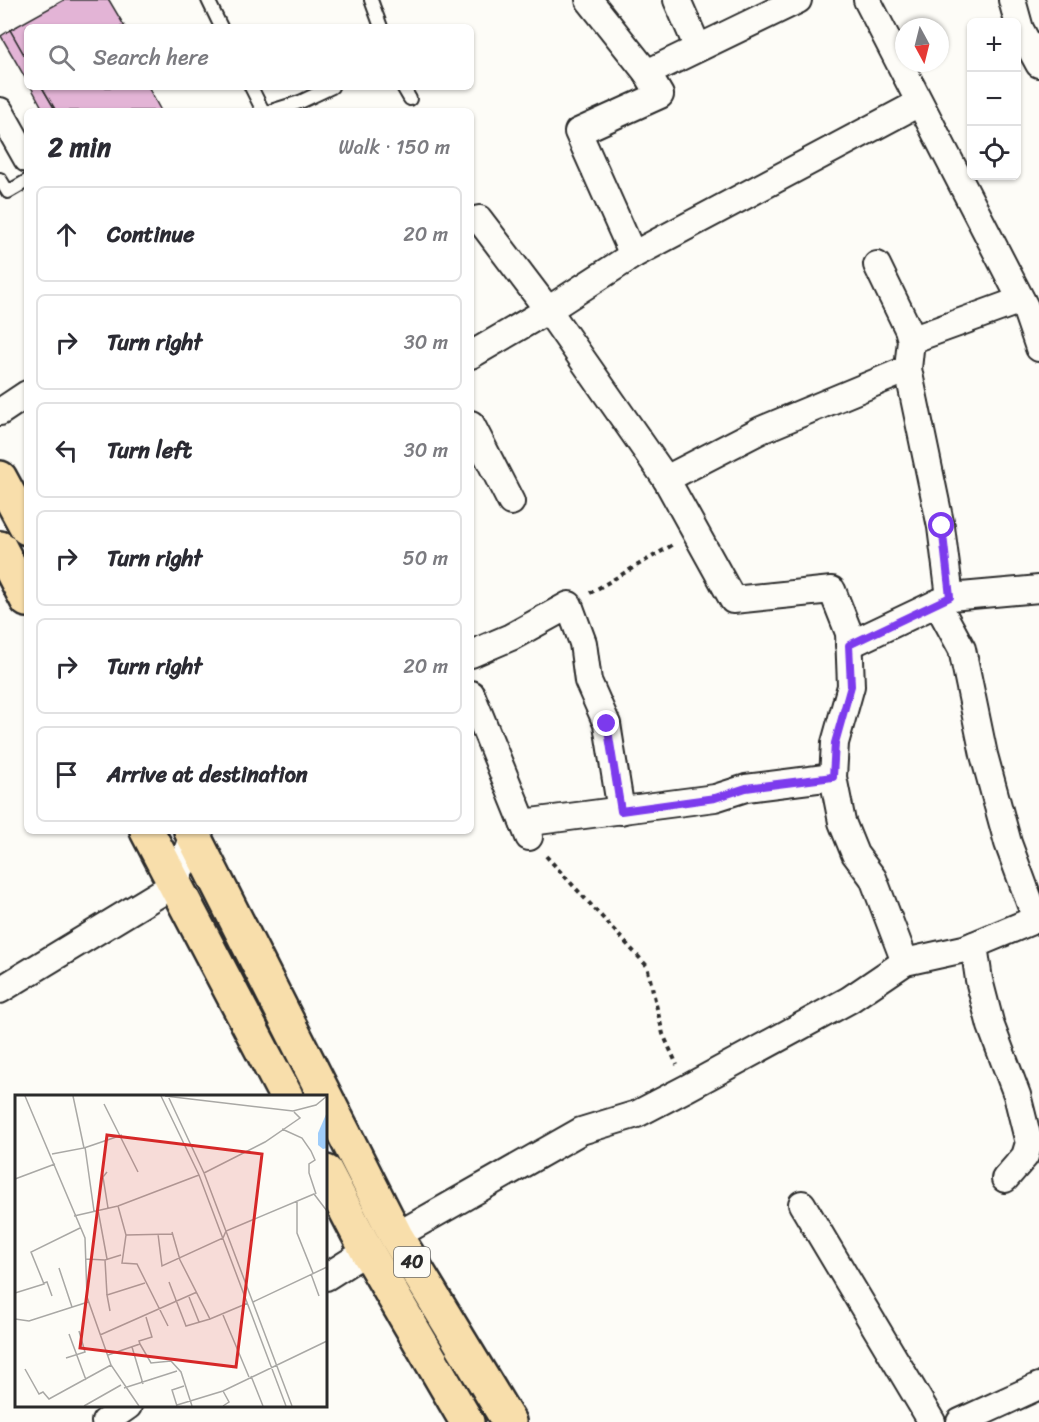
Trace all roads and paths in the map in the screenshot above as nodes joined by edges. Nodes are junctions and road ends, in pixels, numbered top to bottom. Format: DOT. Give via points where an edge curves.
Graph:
graph roads {
  1 [pos="208,0"];
  2 [pos="371,0"];
  3 [pos="589,0"];
  4 [pos="677,0"];
  5 [pos="798,0"];
  6 [pos="867,0"];
  7 [pos="1012,0"];
  8 [pos="220,24"];
  9 [pos="380,24"];
  10 [pos="698,48"];
  11 [pos="1039,64"];
  12 [pos="647,73"];
  13 [pos="252,90"];
  14 [pos="327,90"];
  15 [pos="405,90"];
  16 [pos="410,99"];
  17 [pos="919,103"];
  18 [pos="302,106"];
  19 [pos="262,108"];
  20 [pos="0,111"];
  21 [pos="24,154"];
  22 [pos="0,179"];
  23 [pos="24,183"];
  24 [pos="479,219"];
  25 [pos="633,255"];
  26 [pos="877,265"];
  27 [pos="1028,302"];
  28 [pos="548,310"];
  29 [pos="910,340"];
  30 [pos="1039,348"];
  31 [pos="474,353"];
  32 [pos="908,369"];
  33 [pos="24,396"];
  34 [pos="0,412"];
  35 [pos="474,430"];
  36 [pos="0,478"];
  37 [pos="666,479"];
  38 [pos="511,502"];
  39 [pos="24,522"];
  40 [pos="695,531"];
  41 [pos="0,548"];
  42 [pos="1039,589"];
  43 [pos="24,594"];
  44 [pos="943,600"];
  45 [pos="569,605"];
  46 [pos="849,645"];
  47 [pos="474,653"];
  48 [pos="474,701"];
  49 [pos="833,777"];
  50 [pos="621,811"];
  51 [pos="526,830"];
  52 [pos="149,834"];
  53 [pos="193,834"];
  54 [pos="195,834"];
  55 [pos="175,884"];
  56 [pos="1038,919"];
  57 [pos="974,945"];
  58 [pos="905,962"];
  59 [pos="0,990"];
  60 [pos="1012,1082"];
  61 [pos="687,1088"];
  62 [pos="1039,1092"];
  63 [pos="285,1095"];
  64 [pos="326,1095"];
  65 [pos="327,1098"];
  66 [pos="327,1174"];
  67 [pos="1005,1179"];
  68 [pos="802,1204"];
  69 [pos="396,1236"];
  70 [pos="367,1251"];
  71 [pos="327,1276"];
  72 [pos="1039,1386"];
  73 [pos="127,1407"];
  74 [pos="105,1422"];
  75 [pos="467,1422"];
  76 [pos="508,1422"];
  77 [pos="932,1422"];
  78 [pos="960,1422"];
  1 -- 8 [label="lane"];
  2 -- 9 [label="lane"];
  3 -- 12 [label="street"];
  4 -- 10 [label="street"];
  5 -- 10 [label="street"];
  6 -- 17 [label="street"];
  7 -- 11 [label="street" via="1020,29"];
  10 -- 12 [label="street"];
  12 -- 25 [label="street" via="660,95 578,132"];
  13 -- 19 [label="lane"];
  14 -- 18 [label="lane"];
  15 -- 16 [label="lane"];
  17 -- 25 [label="street"];
  17 -- 27 [label="street"];
  20 -- 21 [label="street"];
  22 -- 23 [label="lane" via="8,192"];
  24 -- 28 [label="street"];
  25 -- 28 [label="street"];
  26 -- 29 [label="street"];
  27 -- 29 [label="street"];
  27 -- 30 [label="street"];
  28 -- 31 [label="street"];
  28 -- 37 [label="street"];
  29 -- 32 [label="street"];
  32 -- 37 [label="street" via="761,430"];
  32 -- 44 [label="street" via="942,526"];
  33 -- 34 [label="street"];
  35 -- 38 [label="street"];
  36 -- 39 [label="main road"];
  37 -- 40 [label="street"];
  40 -- 45 [label="path"];
  40 -- 46 [label="street" via="732,600 832,590 849,633"];
  41 -- 43 [label="main road"];
  42 -- 44 [label="street"];
  44 -- 46 [label="street"];
  44 -- 56 [label="street" via="962,649 984,755 1008,843"];
  45 -- 47 [label="street"];
  45 -- 50 [label="street" via="583,643 588,681 607,724"];
  46 -- 49 [label="street" via="851,686 835,743"];
  48 -- 51 [label="street"];
  49 -- 50 [label="street"];
  49 -- 58 [label="street" via="842,822 855,854 873,878"];
  50 -- 51 [label="street"];
  51 -- 61 [label="path" via="647,966 663,1034"];
  52 -- 55 [label="main road"];
  53 -- 55 [label="street"];
  54 -- 64 [label="main road, 40"];
  55 -- 59 [label="street"];
  55 -- 63 [label="main road"];
  56 -- 57 [label="street"];
  57 -- 58 [label="street"];
  57 -- 60 [label="street" via="991,1026"];
  58 -- 61 [label="street" via="849,1000"];
  60 -- 62 [label="street"];
  60 -- 67 [label="street" via="1029,1143 1024,1156"];
  61 -- 69 [label="street" via="637,1114 581,1131"];
  65 -- 69 [label="main road, 40"];
  66 -- 70 [label="main road, 40"];
  68 -- 77 [label="street"];
  69 -- 76 [label="main road, 40"];
  70 -- 71 [label="street"];
  70 -- 75 [label="main road, 40"];
  72 -- 78 [label="street"];
  73 -- 74 [label="street"];
}
